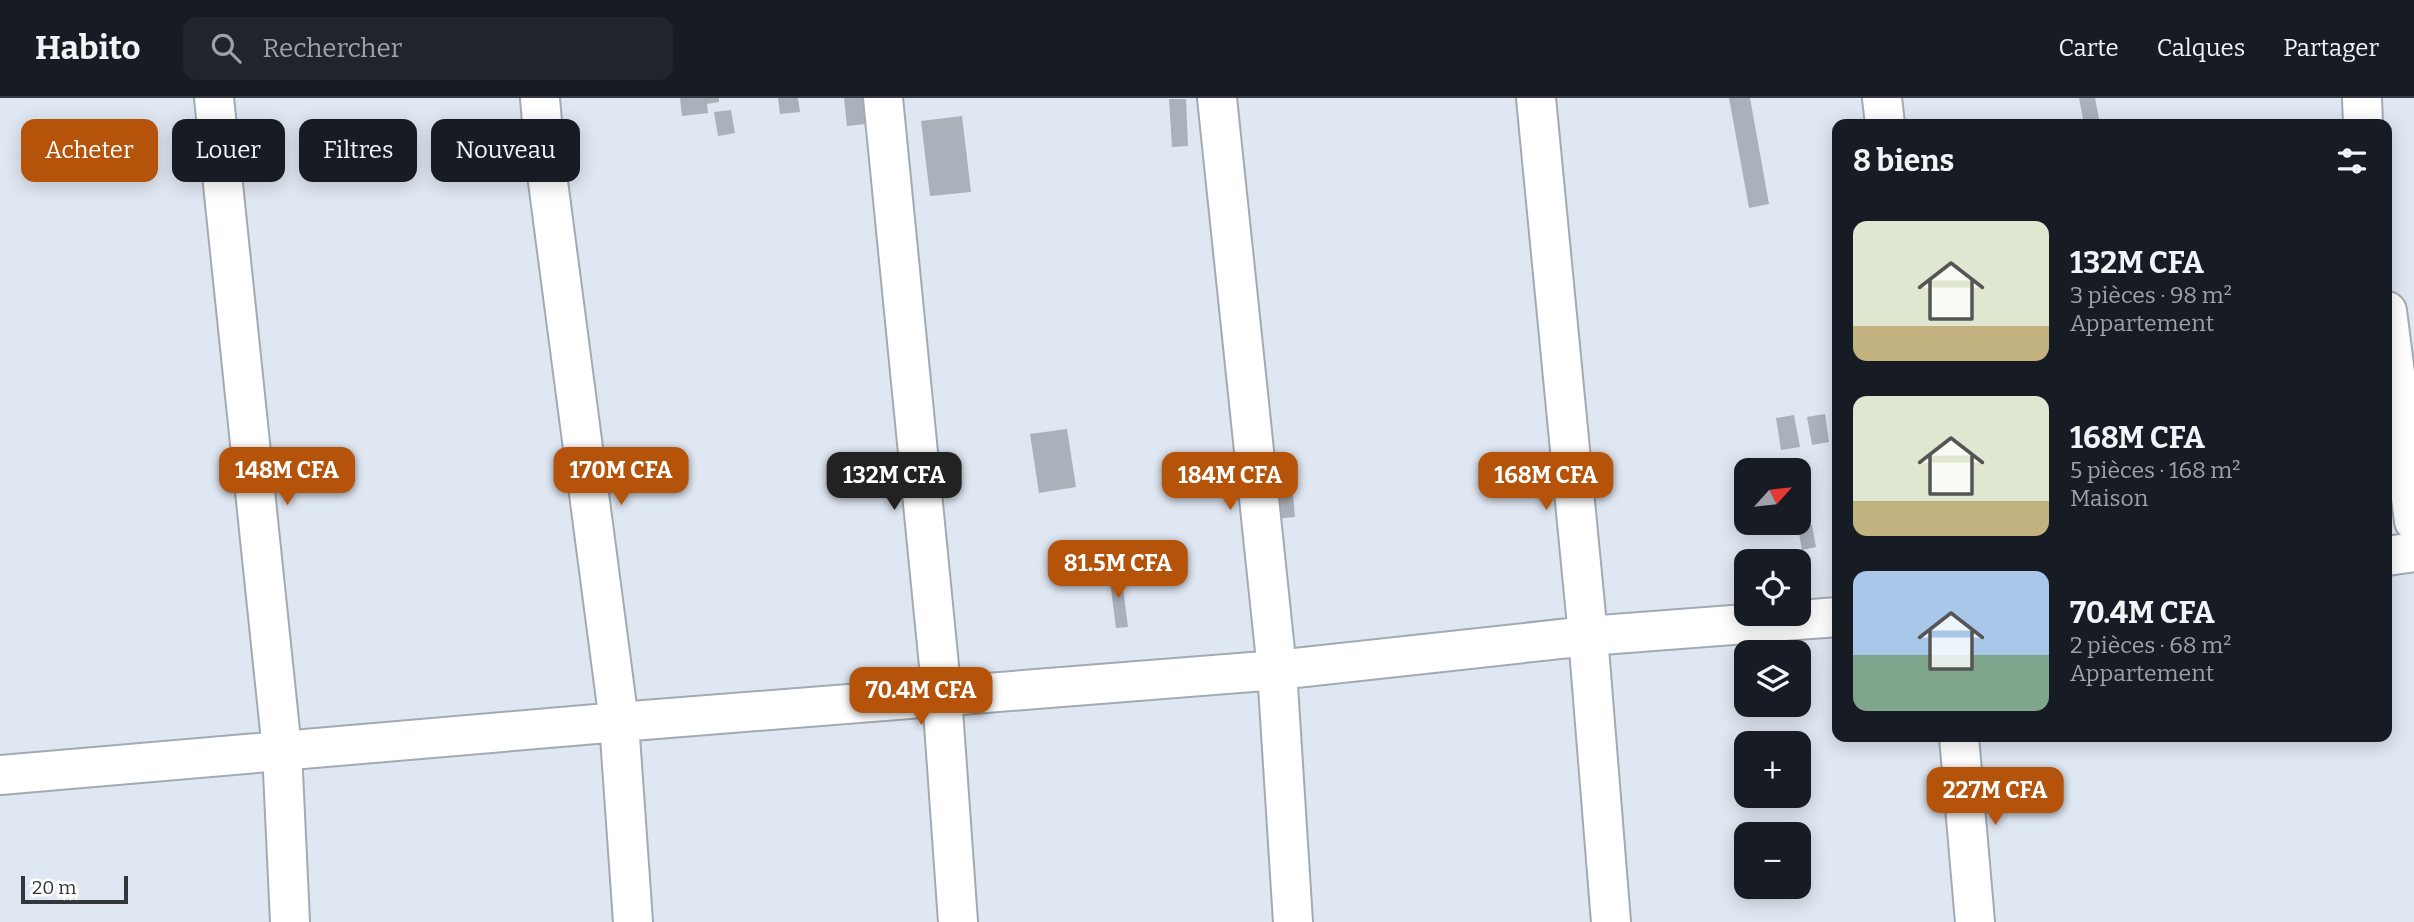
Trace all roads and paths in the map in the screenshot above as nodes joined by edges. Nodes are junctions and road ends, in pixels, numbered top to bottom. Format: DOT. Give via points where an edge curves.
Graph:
graph roads {
  1 [pos="215,98"];
  2 [pos="540,98"];
  3 [pos="883,98"];
  4 [pos="1217,98"];
  5 [pos="1536,98"];
  6 [pos="1882,98"];
  7 [pos="2361,98"];
  8 [pos="1884,119"];
  9 [pos="2363,119"];
  10 [pos="2392,350"];
  11 [pos="2414,522"];
  12 [pos="2414,552"];
  13 [pos="2392,555"];
  14 [pos="1832,617"];
  15 [pos="1588,636"];
  16 [pos="1277,670"];
  17 [pos="942,696"];
  18 [pos="619,722"];
  19 [pos="1959,742"];
  20 [pos="282,750"];
  21 [pos="0,775"];
  22 [pos="290,922"];
  23 [pos="633,922"];
  24 [pos="958,922"];
  25 [pos="1293,922"];
  26 [pos="1611,922"];
  27 [pos="1975,922"];
  1 -- 20 [label="street"];
  2 -- 18 [label="street"];
  3 -- 17 [label="street"];
  4 -- 16 [label="street"];
  5 -- 15 [label="street"];
  6 -- 8 [label="street"];
  7 -- 9 [label="street"];
  10 -- 11 [label="street"];
  12 -- 13 [label="street"];
  14 -- 15 [label="street"];
  15 -- 16 [label="street"];
  15 -- 26 [label="street"];
  16 -- 17 [label="street"];
  16 -- 25 [label="street"];
  17 -- 18 [label="street"];
  17 -- 24 [label="street"];
  18 -- 20 [label="street"];
  18 -- 23 [label="street"];
  19 -- 27 [label="street"];
  20 -- 21 [label="street"];
  20 -- 22 [label="street"];
}
